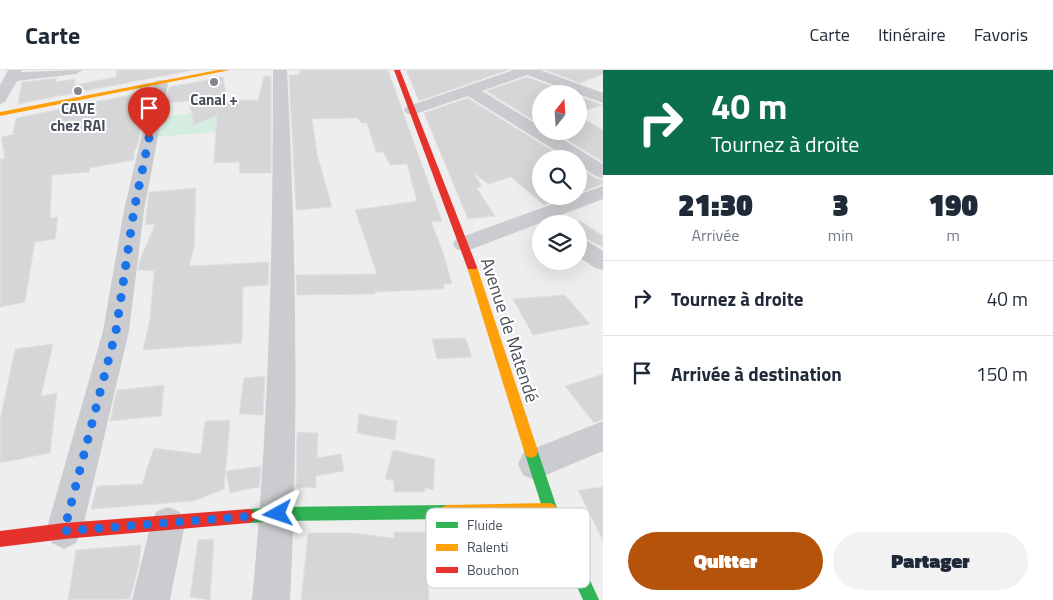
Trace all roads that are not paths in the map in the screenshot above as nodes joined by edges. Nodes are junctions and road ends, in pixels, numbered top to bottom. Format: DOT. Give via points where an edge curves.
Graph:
graph roads {
  1 [pos="76,70"];
  2 [pos="228,70"];
  3 [pos="280,70"];
  4 [pos="397,70"];
  5 [pos="528,70"];
  6 [pos="13,74"];
  7 [pos="159,77"];
  8 [pos="471,91"];
  9 [pos="603,98"];
  10 [pos="0,99"];
  11 [pos="412,110"];
  12 [pos="0,114"];
  13 [pos="603,172"];
  14 [pos="603,192"];
  15 [pos="550,215"];
  16 [pos="532,222"];
  17 [pos="464,244"];
  18 [pos="587,251"];
  19 [pos="603,262"];
  20 [pos="603,436"];
  21 [pos="534,464"];
  22 [pos="549,508"];
  23 [pos="426,512"];
  24 [pos="278,514"];
  25 [pos="168,524"];
  26 [pos="64,531"];
  27 [pos="0,539"];
  28 [pos="586,588"];
  29 [pos="151,600"];
  30 [pos="270,600"];
  31 [pos="591,600"];
  1 -- 6 [label="street"];
  2 -- 7 [label="street"];
  3 -- 24 [label="street" via="285,224"];
  4 -- 11 [label="street, Avenue de Matendé"];
  5 -- 8 [label="street"];
  5 -- 9 [label="street"];
  6 -- 10 [label="street"];
  7 -- 12 [label="street"];
  7 -- 26 [label="street" via="116,331"];
  8 -- 11 [label="street"];
  8 -- 13 [label="street"];
  11 -- 17 [label="street, Avenue de Matendé"];
  14 -- 15 [label="street"];
  16 -- 17 [label="street"];
  17 -- 21 [label="street, Avenue de Matendé"];
  18 -- 19 [label="street"];
  20 -- 21 [label="street"];
  21 -- 22 [label="street, Avenue de Matendé"];
  23 -- 24 [label="street"];
  24 -- 25 [label="street"];
  24 -- 30 [label="street"];
  25 -- 26 [label="street"];
  25 -- 29 [label="street"];
  26 -- 27 [label="street"];
  28 -- 31 [label="street, Avenue de Matendé"];
}
